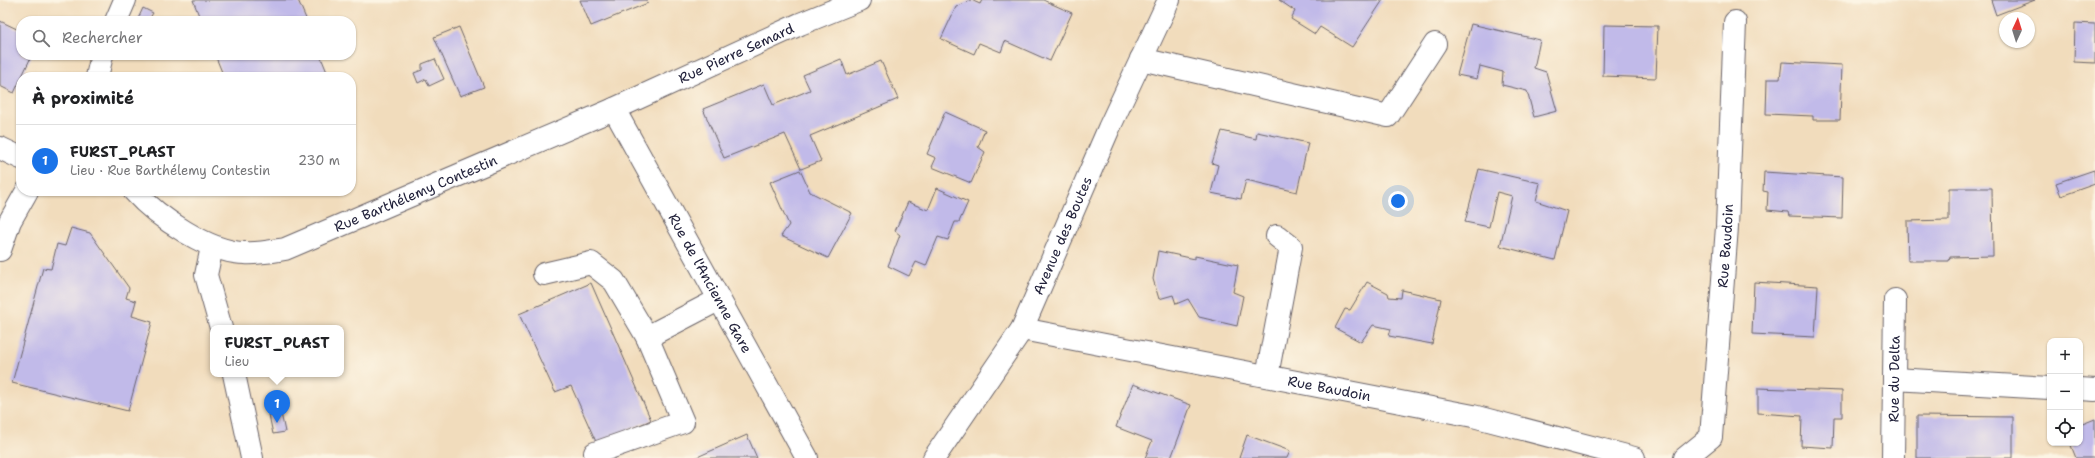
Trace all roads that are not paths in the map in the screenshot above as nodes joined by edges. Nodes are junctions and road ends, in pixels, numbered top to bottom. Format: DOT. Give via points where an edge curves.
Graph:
graph roads {
  1 [pos="125,0"];
  2 [pos="859,0"];
  3 [pos="1169,0"];
  4 [pos="118,16"];
  5 [pos="1735,22"];
  6 [pos="1435,44"];
  7 [pos="1141,59"];
  8 [pos="101,60"];
  9 [pos="98,72"];
  10 [pos="614,109"];
  11 [pos="0,148"];
  12 [pos="16,156"];
  13 [pos="24,196"];
  14 [pos="138,196"];
  15 [pos="1277,236"];
  16 [pos="212,247"];
  17 [pos="0,250"];
  18 [pos="544,274"];
  19 [pos="718,300"];
  20 [pos="1895,300"];
  21 [pos="220,325"];
  22 [pos="1022,329"];
  23 [pos="647,337"];
  24 [pos="1267,376"];
  25 [pos="235,377"];
  26 [pos="1894,379"];
  27 [pos="2047,388"];
  28 [pos="2083,390"];
  29 [pos="2095,390"];
  30 [pos="595,453"];
  31 [pos="252,458"];
  32 [pos="807,458"];
  33 [pos="934,458"];
  34 [pos="1634,458"];
  35 [pos="1685,458"];
  36 [pos="1892,458"];
  1 -- 4 [label="street"];
  2 -- 10 [label="street, Rue Pierre Semard" via="800,24"];
  3 -- 7 [label="street, Avenue des Boutes"];
  5 -- 35 [label="street, Rue Baudoin" via="1727,227 1711,437"];
  6 -- 7 [label="street" via="1388,116"];
  7 -- 22 [label="street, Avenue des Boutes"];
  8 -- 9 [label="street"];
  10 -- 16 [label="street, Rue Barthélemy Contestin" via="285,249 244,254"];
  10 -- 19 [label="street, Rue de l'Ancienne Gare"];
  11 -- 12 [label="street"];
  13 -- 17 [label="street" via="10,221"];
  14 -- 16 [label="street, Rue Barthélemy Contestin" via="162,216"];
  15 -- 24 [label="street" via="1291,247"];
  16 -- 21 [label="street" via="206,275"];
  18 -- 23 [label="street" via="591,263 614,280"];
  19 -- 23 [label="street"];
  19 -- 32 [label="street, Rue de l'Ancienne Gare"];
  20 -- 26 [label="street, Rue du Delta"];
  22 -- 24 [label="street, Rue Baudoin"];
  22 -- 33 [label="street, Avenue des Boutes"];
  23 -- 30 [label="street" via="683,422"];
  24 -- 34 [label="street, Rue Baudoin" via="1473,416"];
  25 -- 31 [label="street"];
  26 -- 27 [label="street"];
  26 -- 36 [label="street, Rue du Delta"];
  28 -- 29 [label="street"];
}
